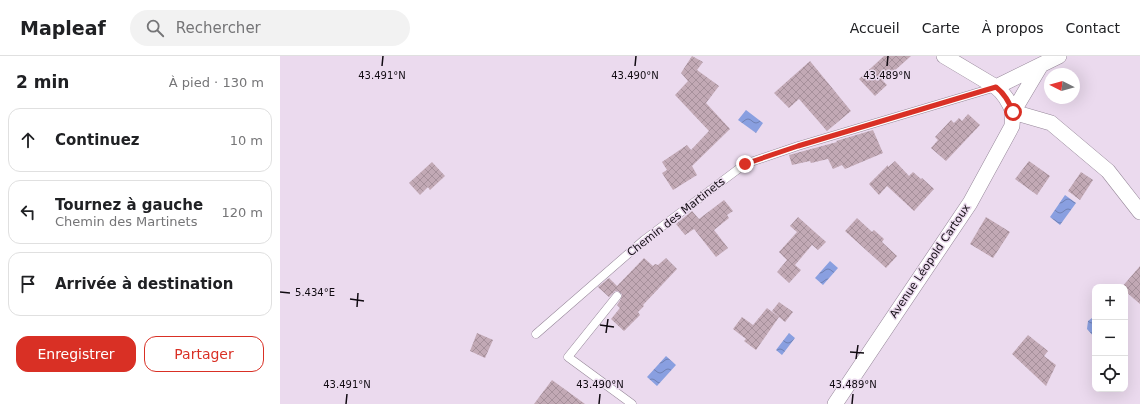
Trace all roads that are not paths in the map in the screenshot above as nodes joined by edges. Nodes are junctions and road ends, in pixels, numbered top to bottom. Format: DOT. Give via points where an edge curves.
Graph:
graph roads {
  1 [pos="944,56"];
  2 [pos="1059,56"];
  3 [pos="1041,65"];
  4 [pos="996,87"];
  5 [pos="1013,112"];
  6 [pos="1140,212"];
  7 [pos="617,296"];
  8 [pos="536,334"];
  9 [pos="632,404"];
  10 [pos="835,404"];
  1 -- 4 [label="street"];
  2 -- 3 [label="street"];
  3 -- 4 [label="street"];
  3 -- 5 [label="street, Avenue Léopold Cartoux"];
  4 -- 5 [label="street" via="1008,99"];
  4 -- 8 [label="lane, Chemin des Martinets" via="745,164 644,240"];
  5 -- 6 [label="street" via="1050,123 1108,171"];
  5 -- 10 [label="street, Avenue Léopold Cartoux" via="1012,126 970,203"];
  7 -- 9 [label="lane" via="568,357"];
}
